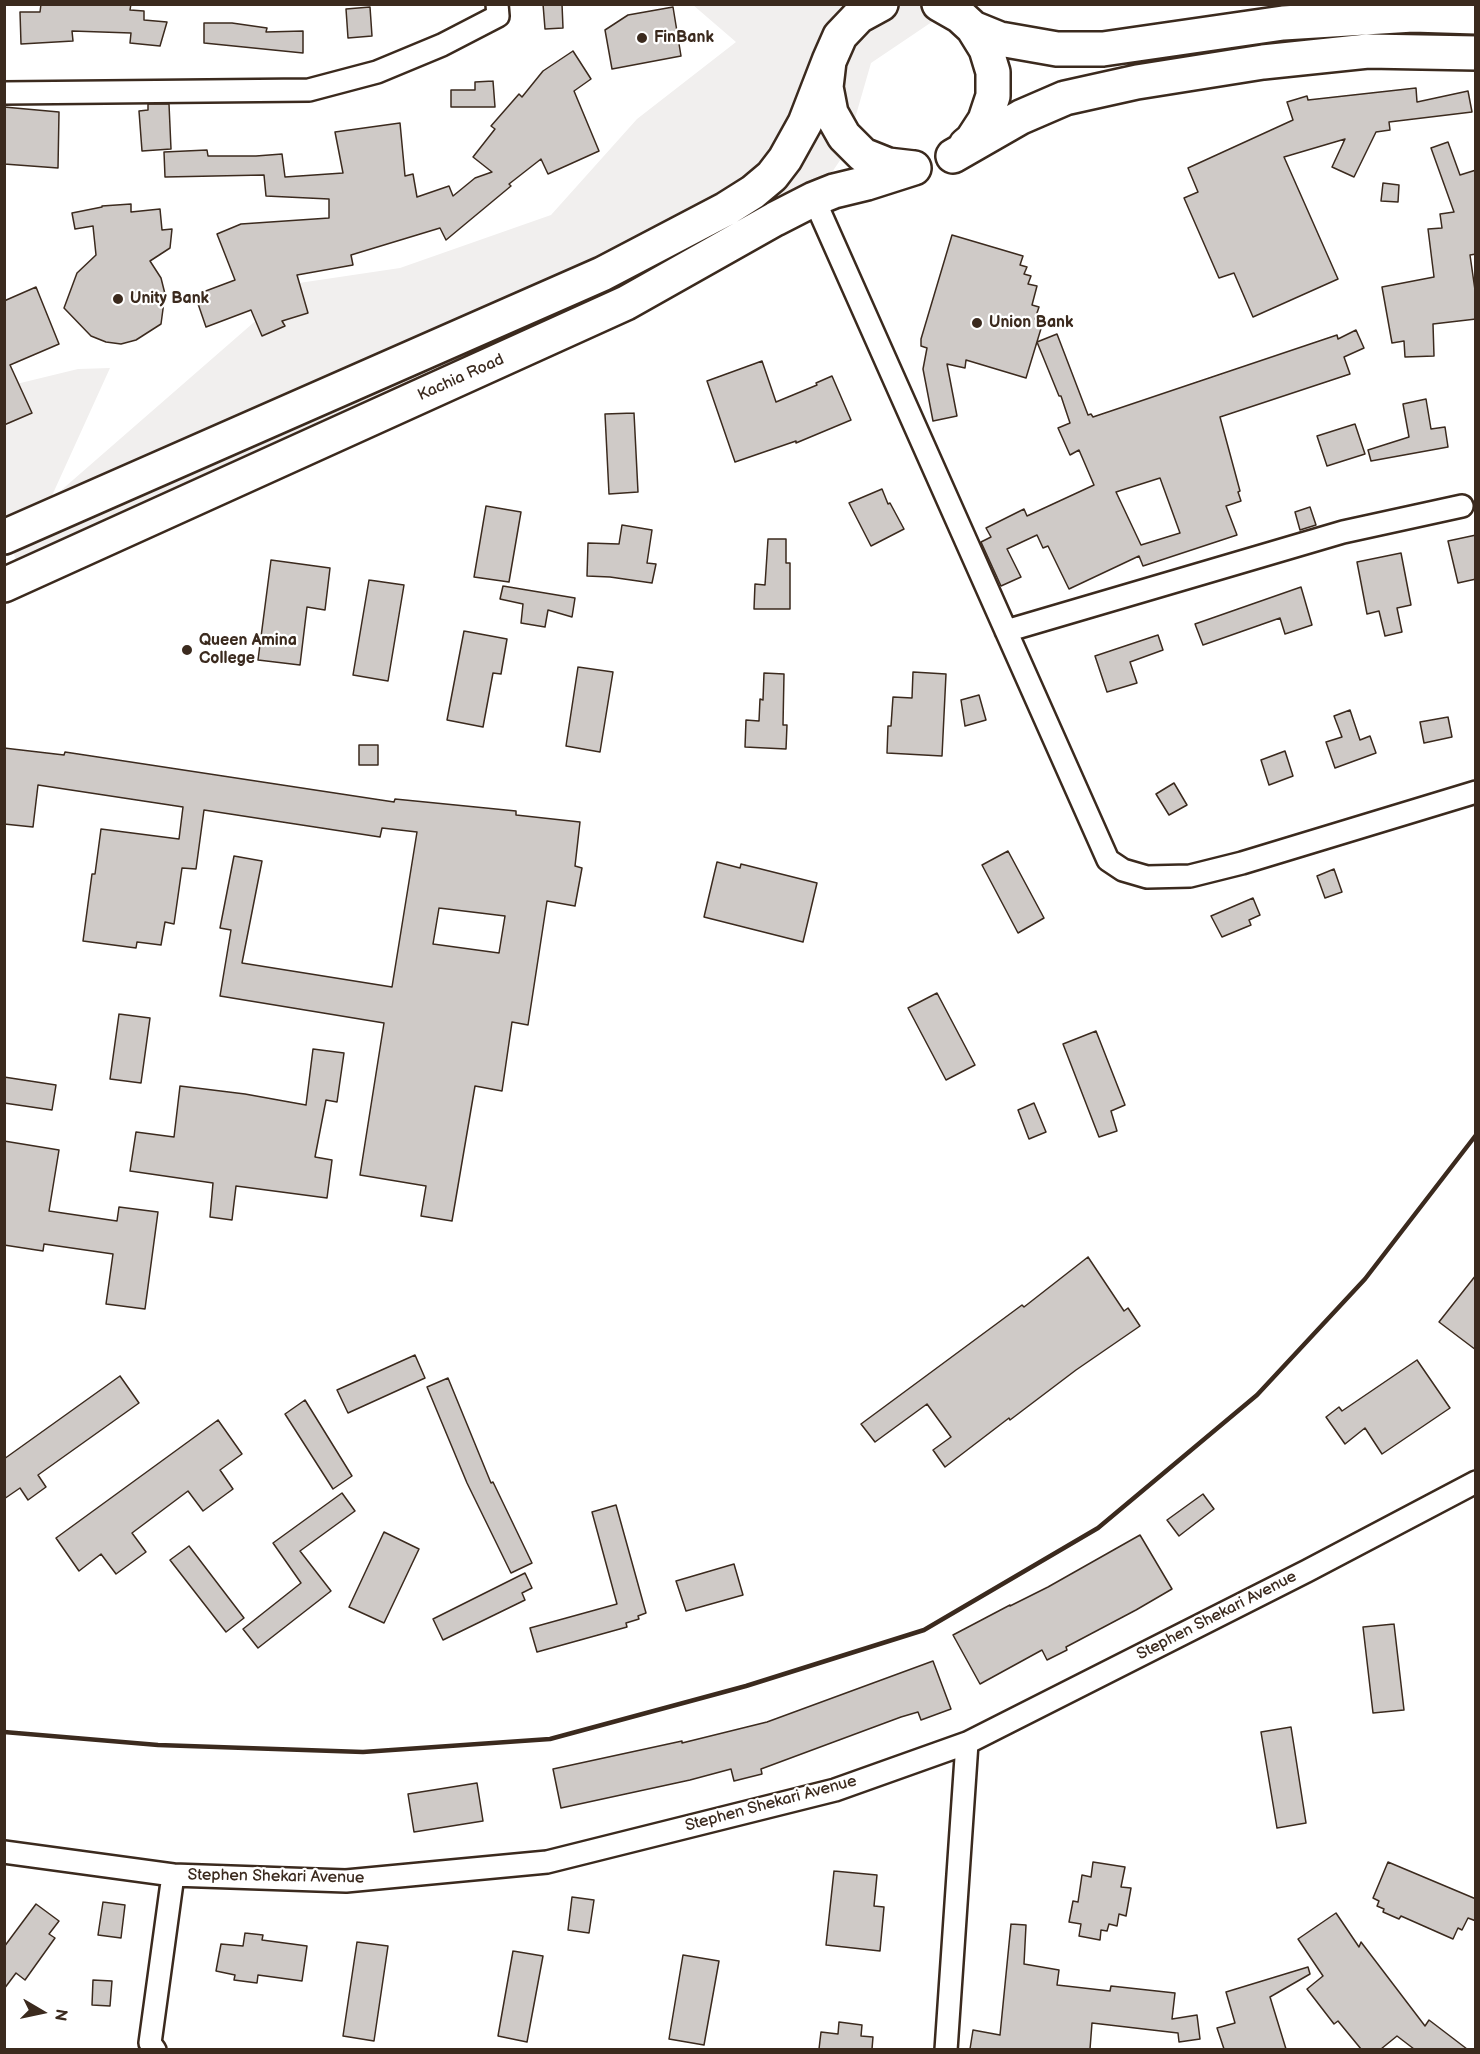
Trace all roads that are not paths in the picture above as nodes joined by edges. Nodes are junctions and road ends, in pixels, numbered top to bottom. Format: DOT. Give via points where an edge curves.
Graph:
graph roads {
  1 [pos="497,4"];
  2 [pos="881,4"];
  3 [pos="939,4"];
  4 [pos="1403,4"];
  5 [pos="1476,17"];
  6 [pos="1365,20"];
  7 [pos="973,28"];
  8 [pos="1476,53"];
  9 [pos="829,61"];
  10 [pos="4,93"];
  11 [pos="953,156"];
  12 [pos="914,168"];
  13 [pos="814,199"];
  14 [pos="1462,506"];
  15 [pos="4,537"];
  16 [pos="4,585"];
  17 [pos="1006,631"];
  18 [pos="1476,792"];
  19 [pos="1476,1482"];
  20 [pos="967,1743"];
  21 [pos="4,1852"];
  22 [pos="173,1875"];
  23 [pos="155,2049"];
  24 [pos="946,2049"];
  1 -- 10 [label="street" via="498,16 442,45 377,72 309,90"];
  2 -- 9 [label="main road" via="859,16 840,36"];
  3 -- 7 [label="main road"];
  4 -- 6 [label="street"];
  5 -- 6 [label="main road" via="1413,15"];
  6 -- 7 [label="main road" via="1283,23 1103,49 1057,49 1000,39"];
  7 -- 11 [label="main road" via="989,57 993,96 985,120 972,140"];
  8 -- 11 [label="main road" via="1368,51 1263,62 1137,82 1065,98 1021,117"];
  9 -- 12 [label="main road" via="826,87 831,113 844,136 864,155 888,165"];
  9 -- 15 [label="main road" via="805,123 785,159 772,176 726,209 602,274"];
  11 -- 12 [label="main road, Kachia Road"];
  12 -- 13 [label="main road, Kachia Road"];
  13 -- 16 [label="main road, Kachia Road" via="626,303"];
  13 -- 17 [label="street"];
  14 -- 17 [label="street" via="1343,532"];
  17 -- 18 [label="street" via="1108,860 1123,870 1147,877 1190,876"];
  19 -- 20 [label="street, Stephen Shekari Avenue"];
  20 -- 22 [label="street, Stephen Shekari Avenue" via="835,1790 548,1862 346,1881"];
  20 -- 24 [label="street"];
  21 -- 22 [label="street, Stephen Shekari Avenue"];
  22 -- 23 [label="street" via="150,2043"];
}
